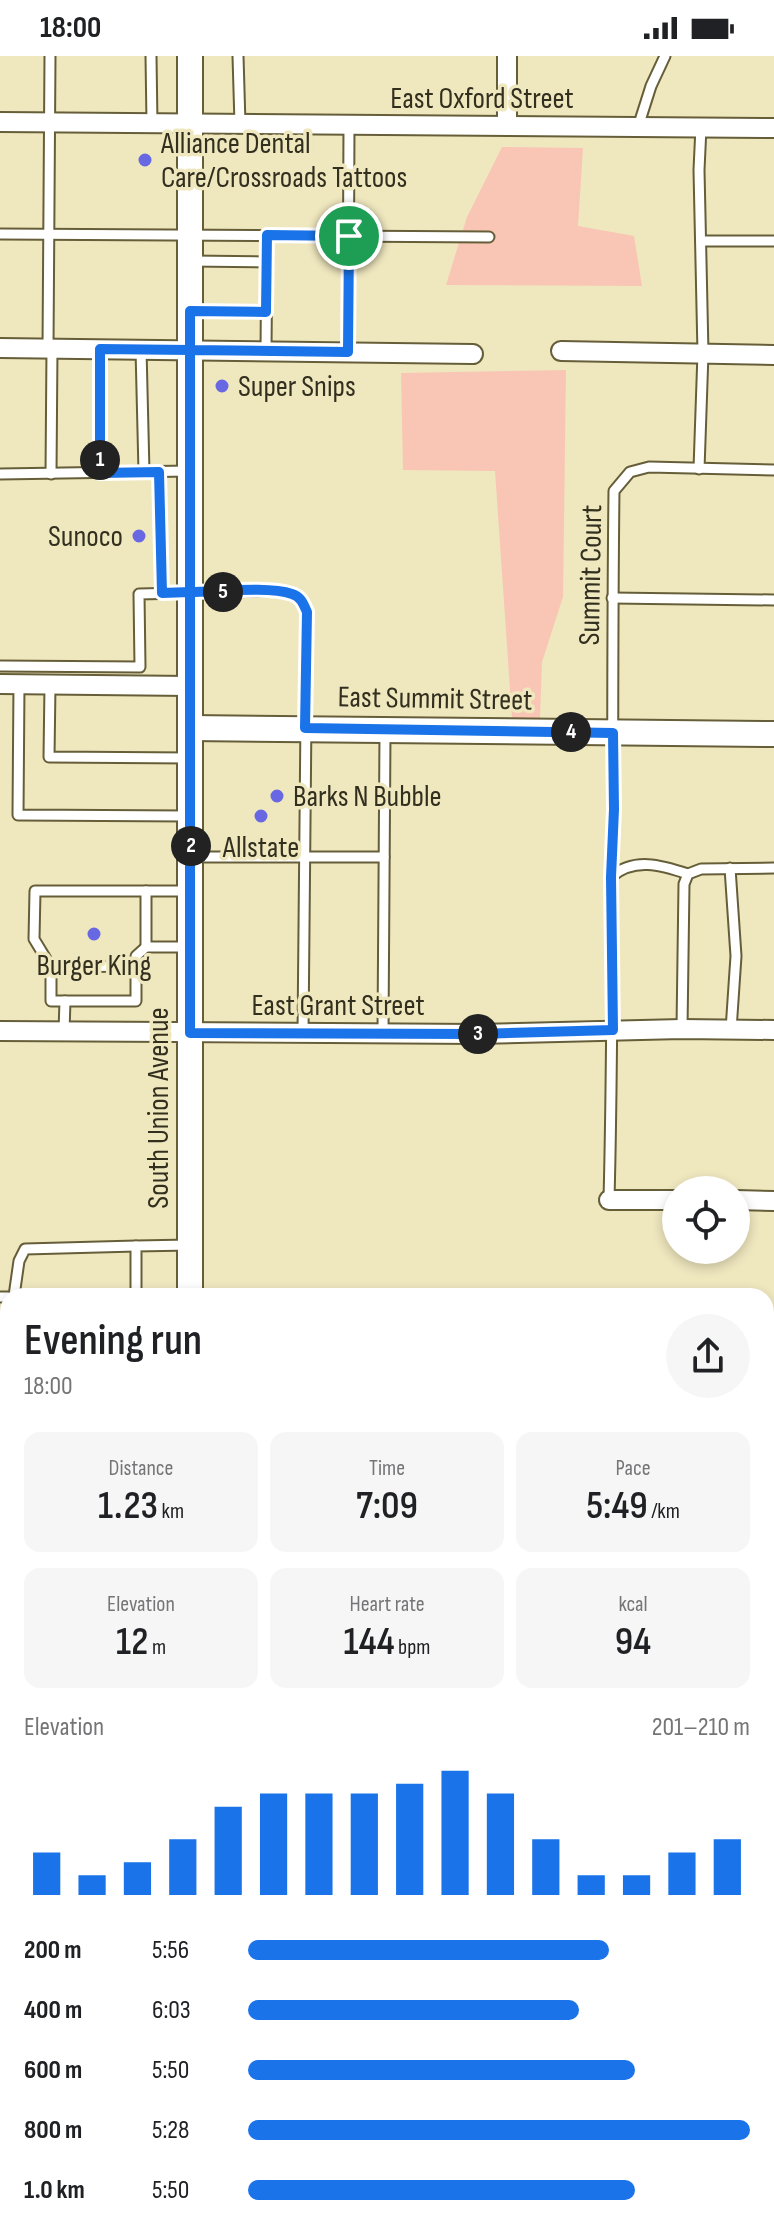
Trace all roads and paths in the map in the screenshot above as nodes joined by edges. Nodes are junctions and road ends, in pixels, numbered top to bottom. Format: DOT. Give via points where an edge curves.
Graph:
graph roads {
  1 [pos="50,56"];
  2 [pos="151,56"];
  3 [pos="190,56"];
  4 [pos="238,56"];
  5 [pos="507,56"];
  6 [pos="665,56"];
  7 [pos="0,122"];
  8 [pos="50,122"];
  9 [pos="152,123"];
  10 [pos="190,123"];
  11 [pos="240,124"];
  12 [pos="349,125"];
  13 [pos="507,126"];
  14 [pos="638,127"];
  15 [pos="701,127"];
  16 [pos="774,128"];
  17 [pos="0,234"];
  18 [pos="51,234"];
  19 [pos="190,235"];
  20 [pos="267,235"];
  21 [pos="349,236"];
  22 [pos="489,237"];
  23 [pos="701,241"];
  24 [pos="774,241"];
  25 [pos="190,261"];
  26 [pos="267,262"];
  27 [pos="190,311"];
  28 [pos="266,312"];
  29 [pos="0,348"];
  30 [pos="50,348"];
  31 [pos="100,349"];
  32 [pos="141,349"];
  33 [pos="190,350"];
  34 [pos="266,351"];
  35 [pos="561,351"];
  36 [pos="348,352"];
  37 [pos="703,353"];
  38 [pos="473,354"];
  39 [pos="774,355"];
  40 [pos="699,469"];
  41 [pos="774,470"];
  42 [pos="190,471"];
  43 [pos="144,472"];
  44 [pos="159,472"];
  45 [pos="100,473"];
  46 [pos="0,474"];
  47 [pos="51,474"];
  48 [pos="190,592"];
  49 [pos="162,593"];
  50 [pos="612,598"];
  51 [pos="774,600"];
  52 [pos="0,666"];
  53 [pos="120,676"];
  54 [pos="10,684"];
  55 [pos="50,685"];
  56 [pos="190,686"];
  57 [pos="190,728"];
  58 [pos="305,728"];
  59 [pos="385,730"];
  60 [pos="613,733"];
  61 [pos="774,734"];
  62 [pos="190,758"];
  63 [pos="190,816"];
  64 [pos="191,857"];
  65 [pos="302,857"];
  66 [pos="384,857"];
  67 [pos="730,868"];
  68 [pos="774,868"];
  69 [pos="688,874"];
  70 [pos="611,877"];
  71 [pos="146,891"];
  72 [pos="191,891"];
  73 [pos="146,947"];
  74 [pos="190,947"];
  75 [pos="136,966"];
  76 [pos="51,967"];
  77 [pos="65,1001"];
  78 [pos="682,1029"];
  79 [pos="613,1030"];
  80 [pos="731,1030"];
  81 [pos="774,1030"];
  82 [pos="0,1031"];
  83 [pos="64,1031"];
  84 [pos="190,1033"];
  85 [pos="303,1033"];
  86 [pos="383,1033"];
  87 [pos="609,1200"];
  88 [pos="662,1200"];
  89 [pos="750,1200"];
  90 [pos="774,1201"];
  91 [pos="190,1245"];
  92 [pos="136,1246"];
  93 [pos="13,1288"];
  94 [pos="136,1288"];
  95 [pos="190,1288"];
  1 -- 8 [label="lane"];
  2 -- 9 [label="lane"];
  3 -- 10 [label="main road, South Union Avenue"];
  4 -- 11 [label="lane"];
  5 -- 13 [label="street"];
  6 -- 14 [label="lane"];
  7 -- 8 [label="street, East Oxford Street"];
  8 -- 9 [label="street, East Oxford Street"];
  8 -- 18 [label="lane"];
  9 -- 10 [label="street, East Oxford Street"];
  10 -- 11 [label="street, East Oxford Street"];
  10 -- 19 [label="main road, South Union Avenue"];
  11 -- 12 [label="street, East Oxford Street"];
  12 -- 13 [label="street, East Oxford Street"];
  12 -- 21 [label="lane"];
  13 -- 14 [label="street, East Oxford Street"];
  14 -- 15 [label="street, East Oxford Street"];
  15 -- 16 [label="street, East Oxford Street"];
  15 -- 23 [label="lane"];
  17 -- 18 [label="lane"];
  18 -- 19 [label="lane"];
  18 -- 30 [label="lane"];
  19 -- 20 [label="lane"];
  19 -- 25 [label="main road, South Union Avenue"];
  20 -- 21 [label="lane"];
  20 -- 26 [label="lane"];
  21 -- 22 [label="lane"];
  21 -- 36 [label="lane"];
  23 -- 24 [label="lane"];
  23 -- 37 [label="lane"];
  25 -- 26 [label="lane"];
  25 -- 27 [label="main road, South Union Avenue"];
  26 -- 28 [label="lane"];
  27 -- 28 [label="lane"];
  27 -- 33 [label="main road, South Union Avenue"];
  28 -- 34 [label="lane"];
  29 -- 30 [label="street"];
  30 -- 31 [label="street"];
  30 -- 47 [label="lane"];
  31 -- 32 [label="street"];
  31 -- 45 [label="lane"];
  32 -- 33 [label="street"];
  32 -- 43 [label="lane"];
  33 -- 34 [label="street"];
  33 -- 42 [label="main road, South Union Avenue"];
  34 -- 36 [label="street"];
  35 -- 37 [label="street"];
  36 -- 38 [label="street"];
  37 -- 39 [label="street"];
  37 -- 40 [label="lane"];
  40 -- 41 [label="lane, Summit Court"];
  40 -- 50 [label="lane, Summit Court" via="649,467 630,472 614,491"];
  42 -- 44 [label="lane"];
  42 -- 48 [label="main road, South Union Avenue"];
  43 -- 44 [label="lane"];
  43 -- 45 [label="lane"];
  44 -- 49 [label="lane"];
  45 -- 47 [label="lane"];
  46 -- 47 [label="lane"];
  48 -- 49 [label="lane"];
  48 -- 56 [label="main road, South Union Avenue"];
  48 -- 58 [label="lane" via="272,591 302,599 307,612"];
  49 -- 53 [label="lane" via="139,594 140,667"];
  50 -- 51 [label="lane"];
  50 -- 60 [label="lane, Summit Court"];
  52 -- 53 [label="lane"];
  53 -- 55 [label="street"];
  53 -- 56 [label="street"];
  54 -- 55 [label="street"];
  54 -- 63 [label="lane" via="18,815"];
  55 -- 62 [label="lane" via="49,757"];
  56 -- 57 [label="main road, South Union Avenue"];
  57 -- 58 [label="main road, East Summit Street"];
  57 -- 62 [label="main road, South Union Avenue"];
  58 -- 59 [label="main road, East Summit Street"];
  58 -- 65 [label="lane"];
  59 -- 60 [label="main road, East Summit Street"];
  59 -- 66 [label="lane"];
  60 -- 61 [label="main road, East Summit Street"];
  60 -- 70 [label="lane, Summit Court"];
  62 -- 63 [label="main road, South Union Avenue"];
  63 -- 64 [label="main road, South Union Avenue"];
  64 -- 65 [label="lane"];
  64 -- 72 [label="main road, South Union Avenue"];
  65 -- 66 [label="lane"];
  65 -- 85 [label="lane"];
  66 -- 86 [label="lane"];
  67 -- 68 [label="lane"];
  67 -- 69 [label="lane"];
  67 -- 80 [label="lane" via="736,956"];
  69 -- 70 [label="lane" via="660,864 639,864 623,867"];
  69 -- 78 [label="lane"];
  70 -- 79 [label="lane, Summit Court"];
  71 -- 72 [label="lane"];
  71 -- 73 [label="lane"];
  71 -- 76 [label="lane" via="35,891 34,939"];
  72 -- 74 [label="main road, South Union Avenue"];
  73 -- 74 [label="lane"];
  73 -- 75 [label="lane" via="136,956"];
  74 -- 84 [label="main road, South Union Avenue"];
  75 -- 76 [label="lane"];
  75 -- 77 [label="lane" via="136,1001"];
  76 -- 77 [label="lane" via="51,1001"];
  77 -- 83 [label="lane"];
  78 -- 79 [label="street, East Grant Street"];
  78 -- 80 [label="street, East Grant Street"];
  79 -- 86 [label="street, East Grant Street"];
  79 -- 87 [label="lane, Summit Court"];
  80 -- 81 [label="street, East Grant Street"];
  82 -- 83 [label="street, East Grant Street"];
  83 -- 84 [label="street, East Grant Street"];
  84 -- 85 [label="street, East Grant Street"];
  84 -- 91 [label="main road, South Union Avenue"];
  85 -- 86 [label="street, East Grant Street"];
  87 -- 88 [label="street"];
  89 -- 90 [label="street"];
  91 -- 92 [label="lane"];
  91 -- 95 [label="main road, South Union Avenue"];
  92 -- 93 [label="lane" via="25,1249"];
  92 -- 94 [label="lane"];
}
